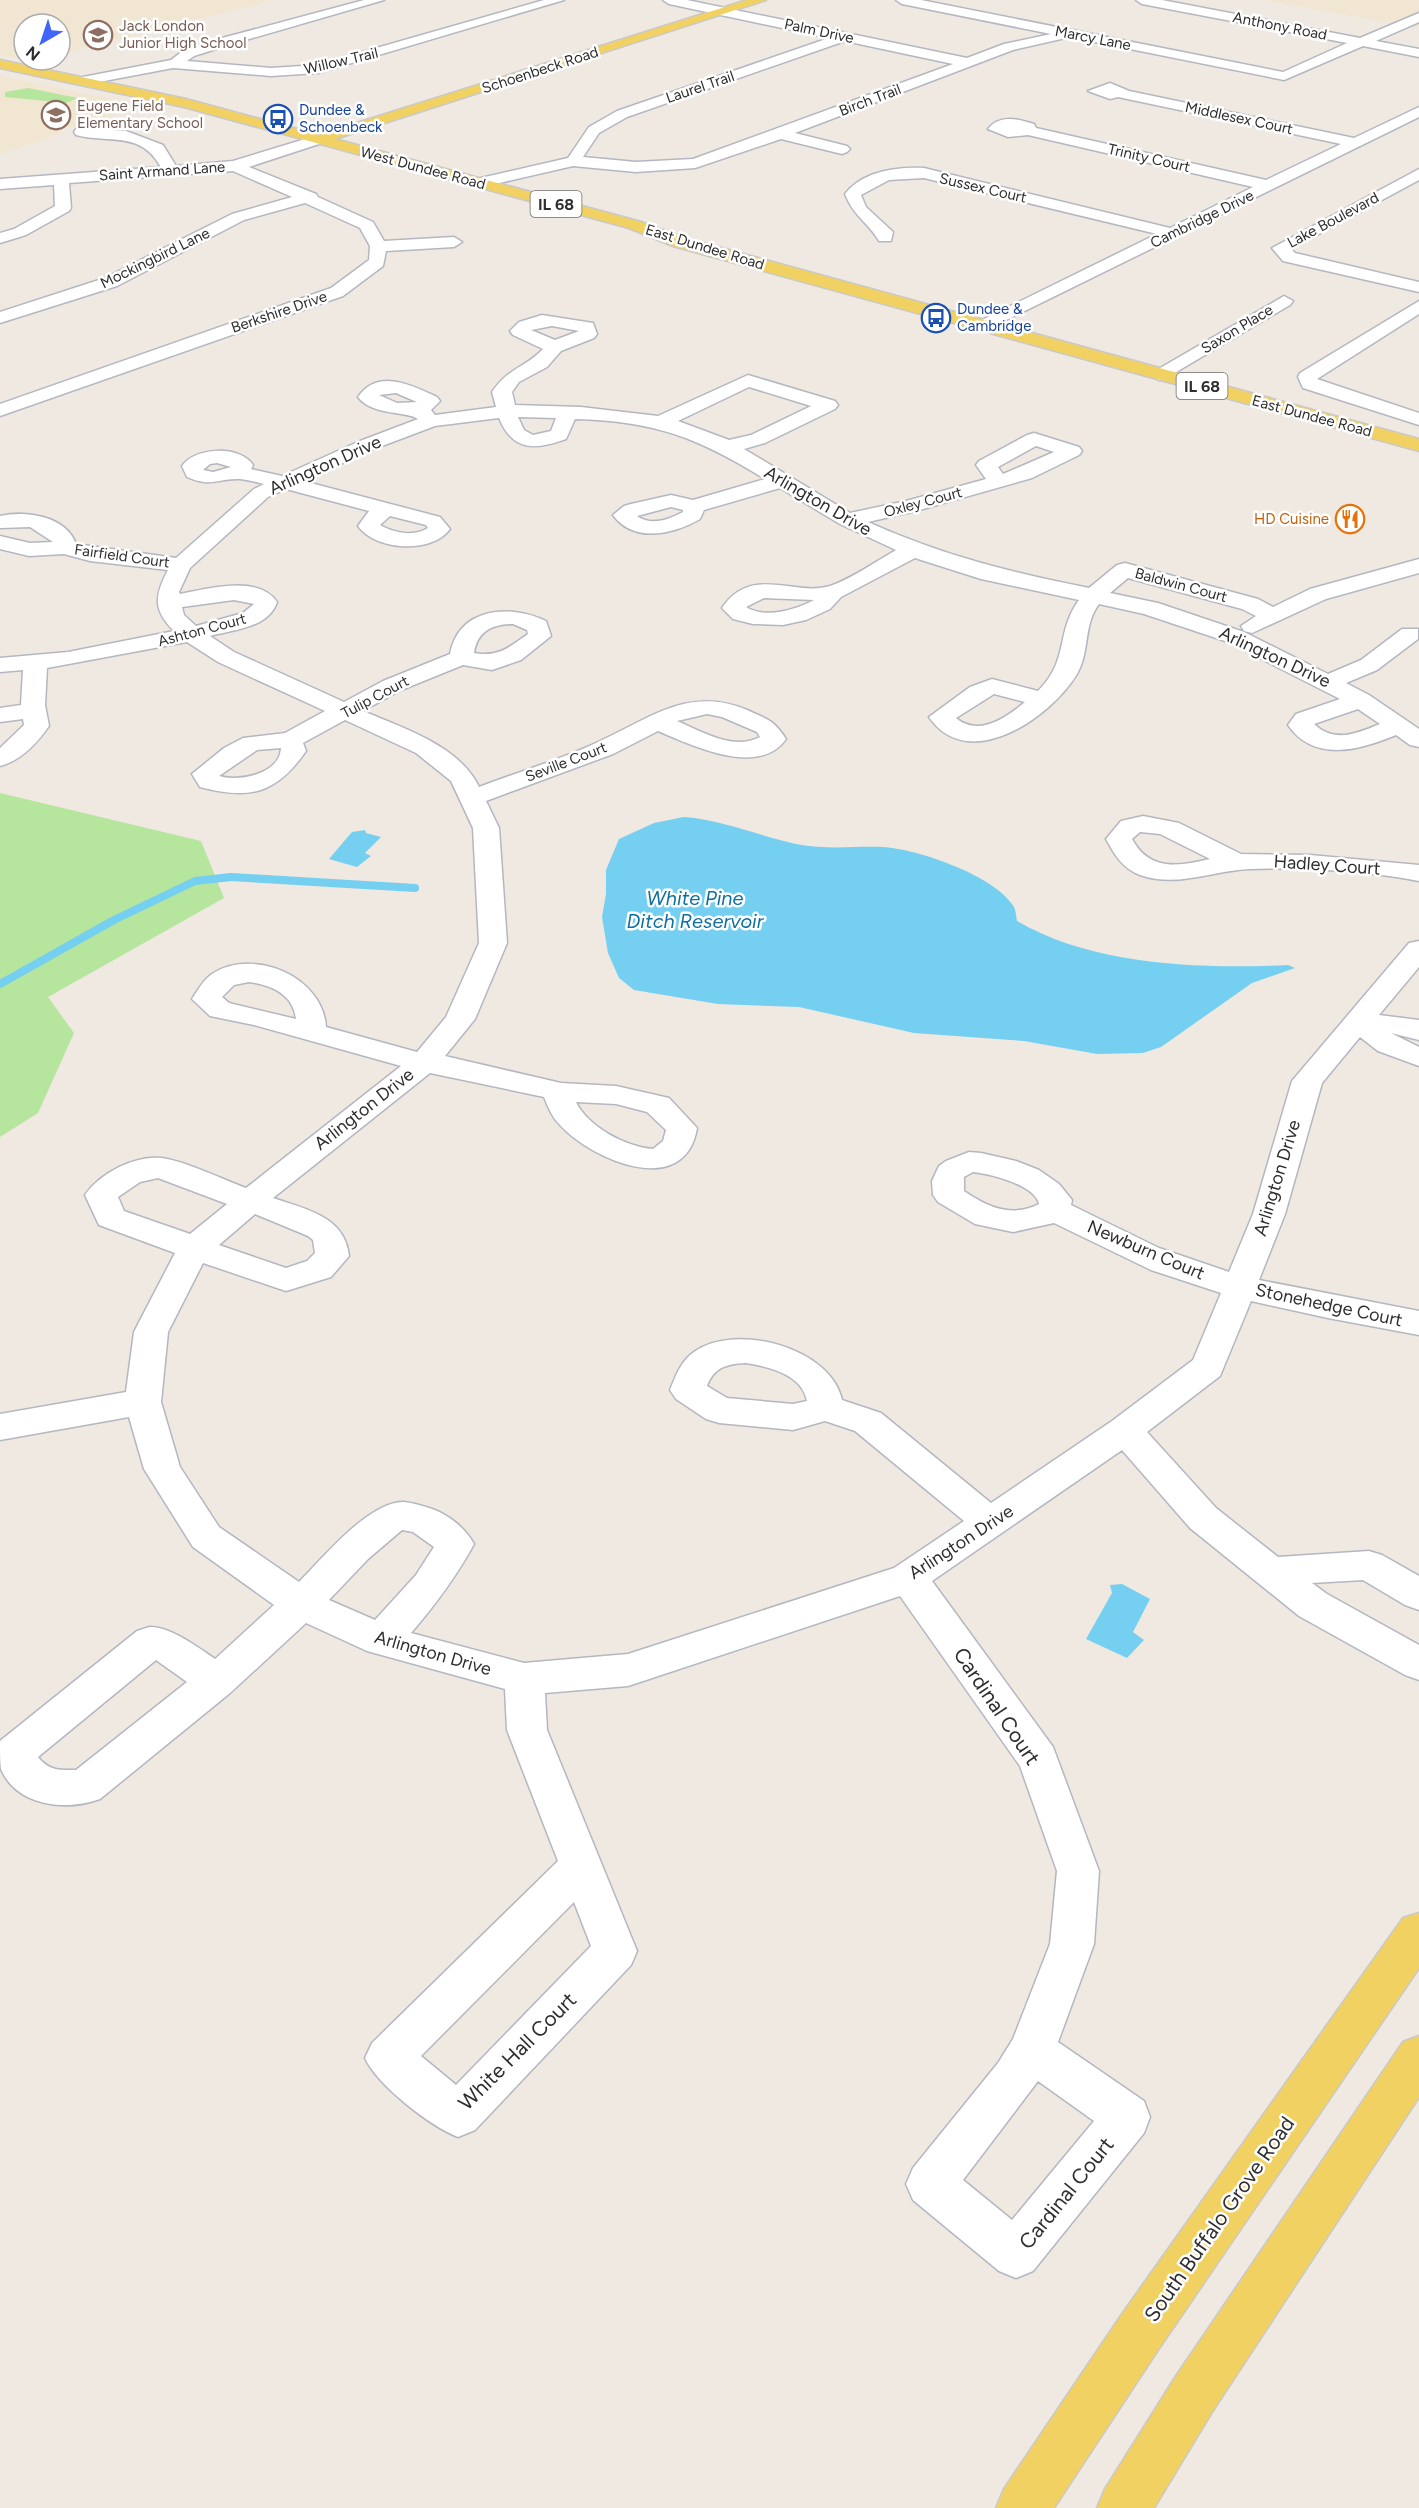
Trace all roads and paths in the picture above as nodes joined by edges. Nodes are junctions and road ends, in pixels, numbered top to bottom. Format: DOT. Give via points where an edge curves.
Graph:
graph roads {
  1 [pos="378,0"];
  2 [pos="558,0"];
  3 [pos="669,0"];
  4 [pos="760,0"];
  5 [pos="902,0"];
  6 [pos="1142,0"];
  7 [pos="724,11"];
  8 [pos="1419,16"];
  9 [pos="1071,33"];
  10 [pos="844,36"];
  11 [pos="1363,42"];
  12 [pos="1419,53"];
  13 [pos="969,63"];
  14 [pos="0,64"];
  15 [pos="173,64"];
  16 [pos="82,81"];
  17 [pos="1121,94"];
  18 [pos="1419,111"];
  19 [pos="1028,131"];
  20 [pos="81,132"];
  21 [pos="780,134"];
  22 [pos="320,140"];
  23 [pos="1358,143"];
  24 [pos="842,149"];
  25 [pos="573,161"];
  26 [pos="235,166"];
  27 [pos="171,171"];
  28 [pos="1419,174"];
  29 [pos="61,178"];
  30 [pos="478,183"];
  31 [pos="0,184"];
  32 [pos="1270,186"];
  33 [pos="310,197"];
  34 [pos="635,225"];
  35 [pos="1172,233"];
  36 [pos="0,238"];
  37 [pos="454,242"];
  38 [pos="895,242"];
  39 [pos="378,246"];
  40 [pos="1419,287"];
  41 [pos="1284,301"];
  42 [pos="1419,306"];
  43 [pos="0,318"];
  44 [pos="992,322"];
  45 [pos="555,347"];
  46 [pos="1168,369"];
  47 [pos="720,394"];
  48 [pos="751,403"];
  49 [pos="771,409"];
  50 [pos="0,410"];
  51 [pos="507,411"];
  52 [pos="802,418"];
  53 [pos="1419,419"];
  54 [pos="661,422"];
  55 [pos="1419,432"];
  56 [pos="1419,445"];
  57 [pos="726,447"];
  58 [pos="237,472"];
  59 [pos="781,481"];
  60 [pos="999,482"];
  61 [pos="280,483"];
  62 [pos="694,506"];
  63 [pos="385,510"];
  64 [pos="847,520"];
  65 [pos="0,522"];
  66 [pos="0,542"];
  67 [pos="64,548"];
  68 [pos="913,549"];
  69 [pos="181,565"];
  70 [pos="1419,566"];
  71 [pos="828,594"];
  72 [pos="1096,596"];
  73 [pos="171,603"];
  74 [pos="1272,615"];
  75 [pos="191,634"];
  76 [pos="1410,634"];
  77 [pos="1236,637"];
  78 [pos="461,658"];
  79 [pos="35,664"];
  80 [pos="0,665"];
  81 [pos="1329,682"];
  82 [pos="1044,700"];
  83 [pos="1361,700"];
  84 [pos="33,710"];
  85 [pos="345,712"];
  86 [pos="0,715"];
  87 [pos="658,722"];
  88 [pos="1408,732"];
  89 [pos="290,741"];
  90 [pos="0,759"];
  91 [pos="472,798"];
  92 [pos="1236,862"];
  93 [pos="1419,873"];
  94 [pos="1419,949"];
  95 [pos="1358,1022"];
  96 [pos="1419,1031"];
  97 [pos="311,1032"];
  98 [pos="1419,1057"];
  99 [pos="424,1063"];
  100 [pos="561,1092"];
  101 [pos="249,1202"];
  102 [pos="1054,1210"];
  103 [pos="194,1248"];
  104 [pos="1240,1287"];
  105 [pos="1419,1323"];
  106 [pos="142,1402"];
  107 [pos="826,1408"];
  108 [pos="0,1427"];
  109 [pos="1125,1430"];
  110 [pos="991,1523"];
  111 [pos="1271,1572"];
  112 [pos="908,1578"];
  113 [pos="1419,1595"];
  114 [pos="301,1604"];
  115 [pos="381,1640"];
  116 [pos="1419,1664"];
  117 [pos="524,1679"];
  118 [pos="216,1682"];
  119 [pos="581,1866"];
  120 [pos="1419,1932"];
  121 [pos="1032,2050"];
  122 [pos="1419,2057"];
  123 [pos="1023,2508"];
  124 [pos="1124,2508"];
  1 -- 15 [label="street" via="189,53"];
  2 -- 15 [label="street, Willow Trail" via="318,69 271,72"];
  3 -- 7 [label="street, Palm Drive"];
  4 -- 7 [label="main road, Schoenbeck Road"];
  5 -- 9 [label="street, Marcy Lane"];
  6 -- 11 [label="street, Anthony Road"];
  7 -- 10 [label="street, Palm Drive"];
  7 -- 22 [label="main road, Schoenbeck Road"];
  8 -- 11 [label="street"];
  9 -- 11 [label="street, Marcy Lane" via="1284,76"];
  9 -- 13 [label="street, Birch Trail" via="1009,47"];
  10 -- 13 [label="street, Palm Drive"];
  10 -- 25 [label="street, Laurel Trail" via="622,114 594,130"];
  11 -- 12 [label="street, Anthony Road"];
  13 -- 21 [label="street, Birch Trail"];
  14 -- 16 [label="main road, West Dundee Road / IL 68"];
  15 -- 16 [label="street, Willow Trail"];
  16 -- 22 [label="main road, West Dundee Road / IL 68" via="186,103"];
  17 -- 23 [label="street, Middlesex Court"];
  18 -- 23 [label="street, Cambridge Drive"];
  19 -- 32 [label="street, Trinity Court"];
  20 -- 27 [label="street" via="126,135 158,148"];
  21 -- 24 [label="street"];
  21 -- 25 [label="street, Birch Trail" via="712,158 670,166 673,177 662,181 637,176 636,166"];
  22 -- 26 [label="street, Saint Armand Lane"];
  22 -- 30 [label="main road, West Dundee Road / IL 68"];
  23 -- 32 [label="street, Cambridge Drive"];
  25 -- 30 [label="street, Birch Trail"];
  26 -- 27 [label="street, Saint Armand Lane"];
  26 -- 33 [label="street"];
  27 -- 29 [label="street, Saint Armand Lane"];
  28 -- 40 [label="street, Lake Boulevard" via="1280,248 1289,257"];
  29 -- 31 [label="street, Saint Armand Lane"];
  29 -- 36 [label="street" via="63,208 20,232"];
  30 -- 34 [label="main road, West Dundee Road / IL 68"];
  32 -- 35 [label="street, Cambridge Drive"];
  33 -- 39 [label="street" via="367,225"];
  33 -- 43 [label="street, Mockingbird Lane" via="238,217 111,282"];
  34 -- 44 [label="main road, East Dundee Road / IL 68" via="680,242"];
  35 -- 38 [label="street, Sussex Court" via="907,172 882,177 853,194 859,209"];
  35 -- 44 [label="street, Cambridge Drive"];
  37 -- 39 [label="street"];
  39 -- 50 [label="street, Berkshire Drive" via="377,262 337,292"];
  41 -- 46 [label="street, Saxon Place"];
  42 -- 53 [label="street" via="1308,378 1310,384"];
  44 -- 46 [label="main road, East Dundee Road / IL 68"];
  45 -- 51 [label="street" via="540,363 512,378 502,392"];
  46 -- 55 [label="main road, East Dundee Road / IL 68"];
  46 -- 56 [label="main road, East Dundee Road / IL 68"];
  47 -- 48 [label="street"];
  47 -- 52 [label="street" via="748,381 828,405"];
  47 -- 54 [label="street"];
  49 -- 52 [label="street"];
  51 -- 54 [label="street, Arlington Drive"];
  51 -- 61 [label="street, Arlington Drive" via="425,416"];
  52 -- 57 [label="street" via="758,439"];
  54 -- 57 [label="street, Arlington Drive"];
  57 -- 59 [label="street, Arlington Drive"];
  58 -- 61 [label="street"];
  59 -- 62 [label="street"];
  59 -- 64 [label="street, Arlington Drive"];
  60 -- 64 [label="street, Oxley Court"];
  61 -- 63 [label="street"];
  61 -- 69 [label="street, Arlington Drive" via="261,493"];
  64 -- 68 [label="street, Arlington Drive"];
  65 -- 67 [label="street, Fairfield Court" via="30,518 59,534 66,543"];
  66 -- 67 [label="street, Fairfield Court" via="29,550"];
  67 -- 69 [label="street, Fairfield Court"];
  68 -- 71 [label="street"];
  68 -- 72 [label="street, Arlington Drive" via="988,574"];
  69 -- 73 [label="street, Arlington Drive" via="168,592"];
  70 -- 74 [label="street" via="1318,594"];
  72 -- 74 [label="street, Baldwin Court" via="1125,570 1250,604"];
  72 -- 77 [label="street, Arlington Drive" via="1150,608"];
  72 -- 82 [label="street" via="1082,613 1066,673"];
  73 -- 75 [label="street, Arlington Drive" via="173,617"];
  73 -- 75 [label="street, Ashton Court" via="241,592 261,596 266,602 251,618"];
  74 -- 77 [label="street"];
  75 -- 79 [label="street, Ashton Court"];
  75 -- 85 [label="street, Arlington Drive" via="226,657"];
  76 -- 81 [label="street" via="1369,665"];
  77 -- 81 [label="street, Arlington Drive"];
  78 -- 85 [label="street, Tulip Court" via="391,686"];
  79 -- 80 [label="street, Ashton Court"];
  79 -- 84 [label="street"];
  81 -- 83 [label="street, Arlington Drive"];
  83 -- 88 [label="street, Arlington Drive"];
  83 -- 88 [label="street" via="1305,719 1300,725 1316,738 1331,743 1353,744"];
  84 -- 86 [label="street"];
  84 -- 90 [label="street" via="37,726"];
  85 -- 89 [label="street, Tulip Court"];
  85 -- 91 [label="street, Arlington Drive" via="426,747 462,777"];
  87 -- 91 [label="street, Seville Court" via="604,749"];
  91 -- 99 [label="street, Arlington Drive" via="486,828 493,943 460,1019"];
  92 -- 93 [label="street, Hadley Court" via="1275,859"];
  94 -- 95 [label="street, Arlington Drive"];
  95 -- 96 [label="street" via="1406,1025"];
  95 -- 98 [label="street" via="1388,1045"];
  95 -- 104 [label="street, Arlington Drive" via="1307,1081 1269,1214"];
  97 -- 99 [label="street"];
  99 -- 100 [label="street"];
  99 -- 101 [label="street, Arlington Drive"];
  101 -- 103 [label="street, Arlington Drive"];
  101 -- 103 [label="street" via="324,1231 332,1241 332,1256 319,1269 286,1280"];
  101 -- 103 [label="street" via="161,1168 141,1169 118,1179 102,1195 110,1218"];
  102 -- 104 [label="street, Newburn Court" via="1176,1267"];
  103 -- 106 [label="street, Arlington Drive" via="151,1332"];
  104 -- 105 [label="street, Stonehedge Court"];
  104 -- 109 [label="street, Arlington Drive" via="1208,1366"];
  106 -- 108 [label="street"];
  106 -- 114 [label="street, Arlington Drive" via="162,1469 206,1537"];
  107 -- 110 [label="street" via="868,1422"];
  109 -- 110 [label="street, Arlington Drive"];
  109 -- 111 [label="street" via="1203,1518"];
  110 -- 112 [label="street, Arlington Drive"];
  111 -- 113 [label="street" via="1370,1565"];
  111 -- 116 [label="street" via="1313,1605"];
  112 -- 117 [label="street, Arlington Drive" via="628,1670"];
  112 -- 121 [label="street, Cardinal Court" via="1038,1759 1078,1871 1072,1944"];
  114 -- 115 [label="street, Arlington Drive"];
  114 -- 115 [label="street" via="355,1548 390,1519 403,1516 422,1520 454,1544 430,1586"];
  114 -- 118 [label="street"];
  115 -- 117 [label="street, Arlington Drive"];
  117 -- 119 [label="street, White Hall Court" via="527,1730"];
  119 -- 119 [label="street, White Hall Court" via="388,2058 458,2115 615,1951"];
  120 -- 123 [label="main road, South Buffalo Grove Road" via="1147,2322"];
  122 -- 124 [label="main road" via="1194,2394"];
}
